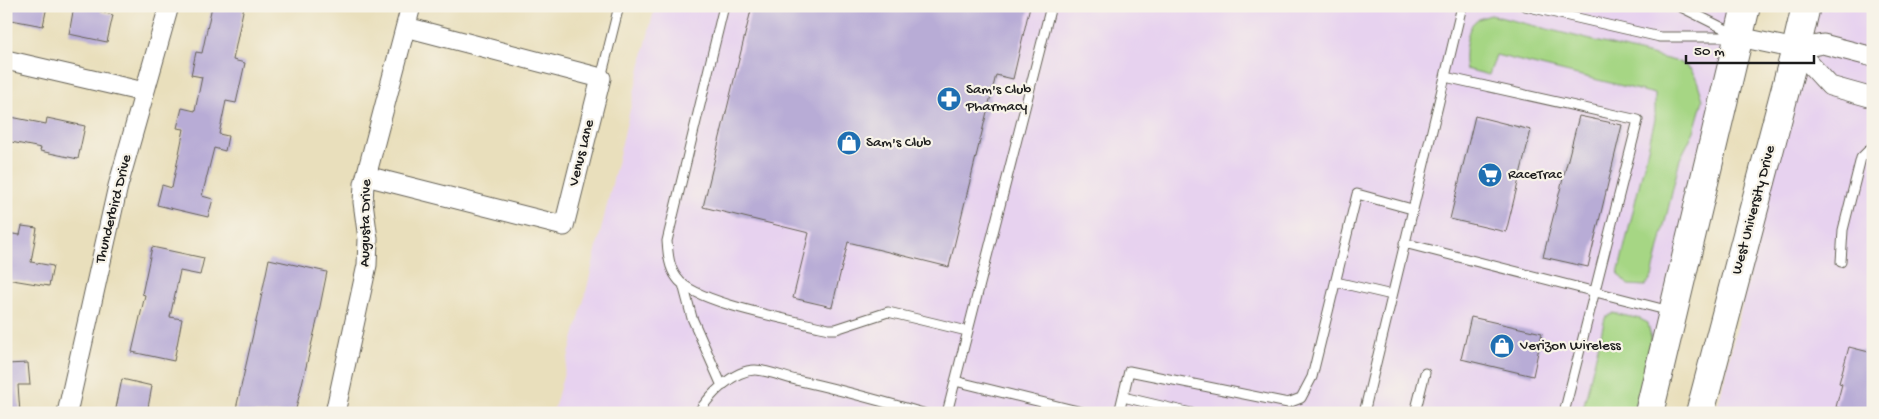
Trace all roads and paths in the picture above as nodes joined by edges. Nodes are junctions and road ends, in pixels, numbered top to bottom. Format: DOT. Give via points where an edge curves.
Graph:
graph roads {
  1 [pos="169,6"];
  2 [pos="412,6"];
  3 [pos="619,6"];
  4 [pos="724,6"];
  5 [pos="1051,6"];
  6 [pos="1462,6"];
  7 [pos="1525,6"];
  8 [pos="1678,6"];
  9 [pos="1746,6"];
  10 [pos="1806,6"];
  11 [pos="406,27"];
  12 [pos="1739,36"];
  13 [pos="1796,49"];
  14 [pos="1873,57"];
  15 [pos="6,60"];
  16 [pos="1445,77"];
  17 [pos="601,78"];
  18 [pos="144,92"];
  19 [pos="1873,98"];
  20 [pos="1873,146"];
  21 [pos="366,176"];
  22 [pos="1412,209"];
  23 [pos="1404,243"];
  24 [pos="1841,262"];
  25 [pos="1336,282"];
  26 [pos="683,284"];
  27 [pos="1595,292"];
  28 [pos="1392,295"];
  29 [pos="1673,312"];
  30 [pos="967,331"];
  31 [pos="1424,373"];
  32 [pos="955,381"];
  33 [pos="722,386"];
  34 [pos="1123,397"];
  35 [pos="1702,408"];
  36 [pos="68,413"];
  37 [pos="335,413"];
  38 [pos="698,413"];
  39 [pos="923,413"];
  40 [pos="947,413"];
  41 [pos="1086,413"];
  42 [pos="1118,413"];
  43 [pos="1191,413"];
  44 [pos="1364,413"];
  45 [pos="1415,413"];
  46 [pos="1564,413"];
  47 [pos="1649,413"];
  1 -- 18 [label="street, Thunderbird Drive"];
  2 -- 11 [label="street, Augusta Drive"];
  3 -- 17 [label="lane"];
  4 -- 26 [label="lane" via="667,241 669,261 677,279"];
  5 -- 30 [label="lane"];
  6 -- 16 [label="lane"];
  7 -- 12 [label="lane" via="1660,37"];
  8 -- 12 [label="lane"];
  9 -- 12 [label="main road"];
  10 -- 13 [label="main road, West University Drive"];
  11 -- 17 [label="street"];
  11 -- 21 [label="street, Augusta Drive"];
  12 -- 13 [label="street"];
  12 -- 29 [label="main road"];
  13 -- 14 [label="street" via="1823,44"];
  13 -- 19 [label="street" via="1830,86"];
  13 -- 35 [label="main road, West University Drive"];
  15 -- 18 [label="street"];
  16 -- 22 [label="lane"];
  16 -- 27 [label="lane" via="1638,120"];
  17 -- 21 [label="street, Venus Lane" via="564,226"];
  18 -- 36 [label="street, Thunderbird Drive" via="118,186"];
  20 -- 24 [label="lane" via="1861,158 1843,230"];
  21 -- 37 [label="street, Augusta Drive" via="367,265"];
  22 -- 23 [label="lane"];
  22 -- 25 [label="lane" via="1357,194"];
  23 -- 27 [label="lane"];
  23 -- 28 [label="lane"];
  25 -- 28 [label="lane"];
  25 -- 34 [label="lane" via="1312,377 1301,398 1288,403 1129,371"];
  26 -- 30 [label="lane" via="711,300 829,329 888,312"];
  26 -- 33 [label="lane" via="692,318"];
  27 -- 29 [label="lane"];
  27 -- 46 [label="lane"];
  28 -- 44 [label="lane"];
  29 -- 47 [label="main road"];
  30 -- 32 [label="lane"];
  31 -- 45 [label="lane"];
  32 -- 40 [label="lane"];
  32 -- 41 [label="lane"];
  33 -- 38 [label="lane" via="707,398"];
  33 -- 39 [label="lane" via="735,376 754,370 847,391"];
  34 -- 42 [label="lane"];
  34 -- 43 [label="lane"];
}
